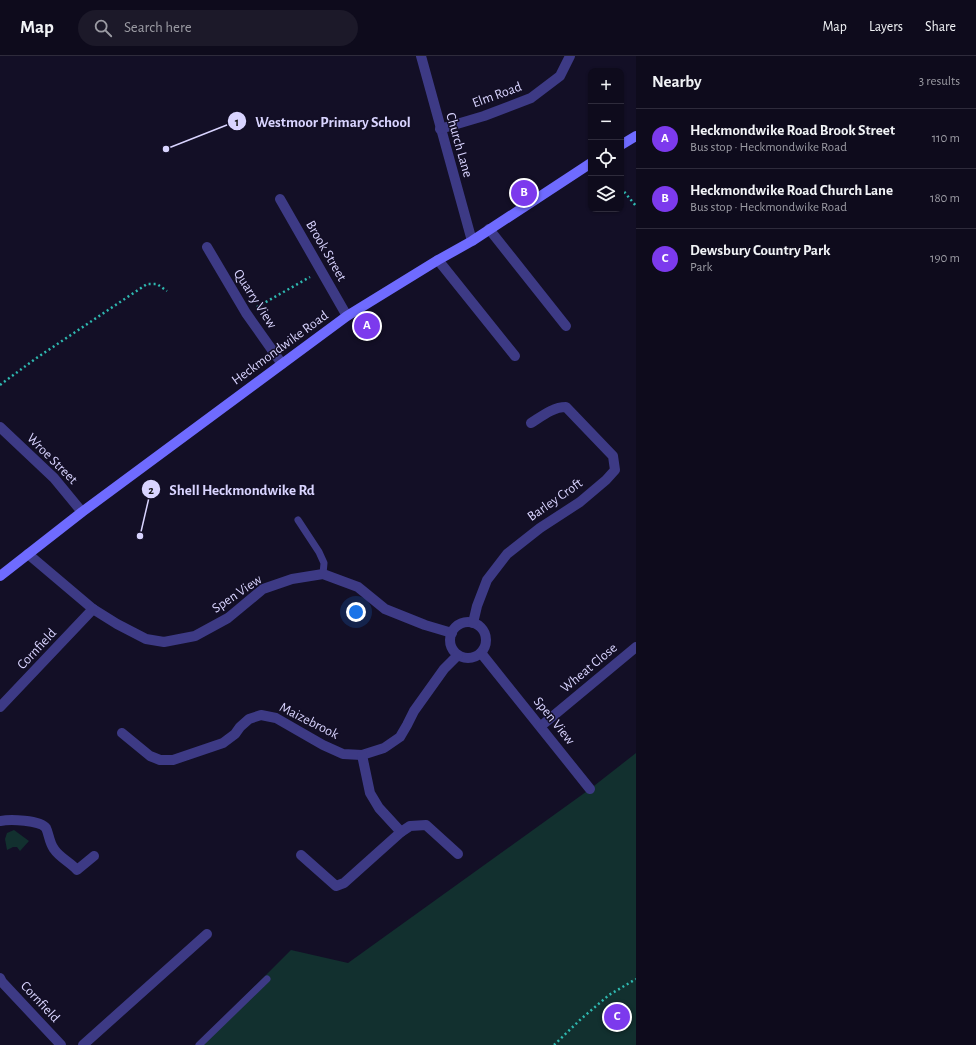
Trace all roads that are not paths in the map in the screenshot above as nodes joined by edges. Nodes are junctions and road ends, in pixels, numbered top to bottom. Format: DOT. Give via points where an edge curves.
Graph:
graph roads {
  1 [pos="421,56"];
  2 [pos="570,56"];
  3 [pos="440,129"];
  4 [pos="636,136"];
  5 [pos="624,143"];
  6 [pos="588,165"];
  7 [pos="280,199"];
  8 [pos="489,229"];
  9 [pos="472,241"];
  10 [pos="207,248"];
  11 [pos="438,260"];
  12 [pos="347,316"];
  13 [pos="566,326"];
  14 [pos="515,356"];
  15 [pos="282,364"];
  16 [pos="531,424"];
  17 [pos="0,428"];
  18 [pos="82,512"];
  19 [pos="298,520"];
  20 [pos="28,554"];
  21 [pos="323,574"];
  22 [pos="0,576"];
  23 [pos="93,609"];
  24 [pos="473,623"];
  25 [pos="452,633"];
  26 [pos="636,646"];
  27 [pos="481,653"];
  28 [pos="458,655"];
  29 [pos="0,707"];
  30 [pos="541,726"];
  31 [pos="122,733"];
  32 [pos="362,755"];
  33 [pos="590,789"];
  34 [pos="0,821"];
  35 [pos="401,832"];
  36 [pos="458,854"];
  37 [pos="301,855"];
  38 [pos="94,856"];
  39 [pos="207,934"];
  40 [pos="0,978"];
  41 [pos="267,979"];
  42 [pos="61,1045"];
  43 [pos="83,1045"];
  44 [pos="199,1045"];
  1 -- 3 [label="street, Church Lane"];
  2 -- 3 [label="street, Elm Road" via="560,76 531,98"];
  3 -- 9 [label="street, Church Lane"];
  4 -- 5 [label="main road"];
  6 -- 8 [label="main road, Heckmondwike Road"];
  7 -- 12 [label="street, Brook Street"];
  8 -- 9 [label="main road, Heckmondwike Road"];
  8 -- 13 [label="street"];
  9 -- 11 [label="main road, Heckmondwike Road"];
  10 -- 15 [label="street, Quarry View" via="246,313"];
  11 -- 12 [label="main road, Heckmondwike Road"];
  11 -- 14 [label="street"];
  12 -- 15 [label="main road, Heckmondwike Road"];
  15 -- 18 [label="main road, Heckmondwike Road"];
  16 -- 24 [label="street, Barley Croft" via="550,411 566,407 613,456 615,470 580,502 540,528 507,554 486,580"];
  17 -- 18 [label="street, Wroe Street" via="54,478"];
  18 -- 20 [label="main road, Heckmondwike Road"];
  19 -- 21 [label="lane" via="324,562"];
  20 -- 22 [label="main road, Heckmondwike Road"];
  20 -- 23 [label="street, Spen View"];
  21 -- 23 [label="street, Spen View" via="292,579 263,589 228,618 195,636 164,642 146,639"];
  21 -- 25 [label="street, Spen View" via="358,587 385,609"];
  23 -- 29 [label="street, Cornfield"];
  24 -- 25 [label="street" via="458,625"];
  24 -- 27 [label="street" via="479,626 486,636"];
  25 -- 28 [label="street" via="451,645"];
  26 -- 30 [label="street, Wheat Close"];
  27 -- 28 [label="street" via="470,658"];
  27 -- 30 [label="street, Spen View"];
  28 -- 32 [label="street, Maizebrook" via="444,669 414,711 400,737 384,748"];
  30 -- 33 [label="street, Spen View"];
  31 -- 32 [label="street, Maizebrook" via="150,756 160,760 173,760 223,743 249,719 261,715 276,718 343,754"];
  32 -- 35 [label="street" via="370,793 379,808"];
  34 -- 38 [label="street" via="14,820 42,825 54,849 77,870"];
  35 -- 36 [label="street" via="410,826 426,824"];
  35 -- 37 [label="street" via="344,883 336,886"];
  39 -- 43 [label="street"];
  40 -- 42 [label="street, Cornfield"];
  41 -- 44 [label="lane"];
}
